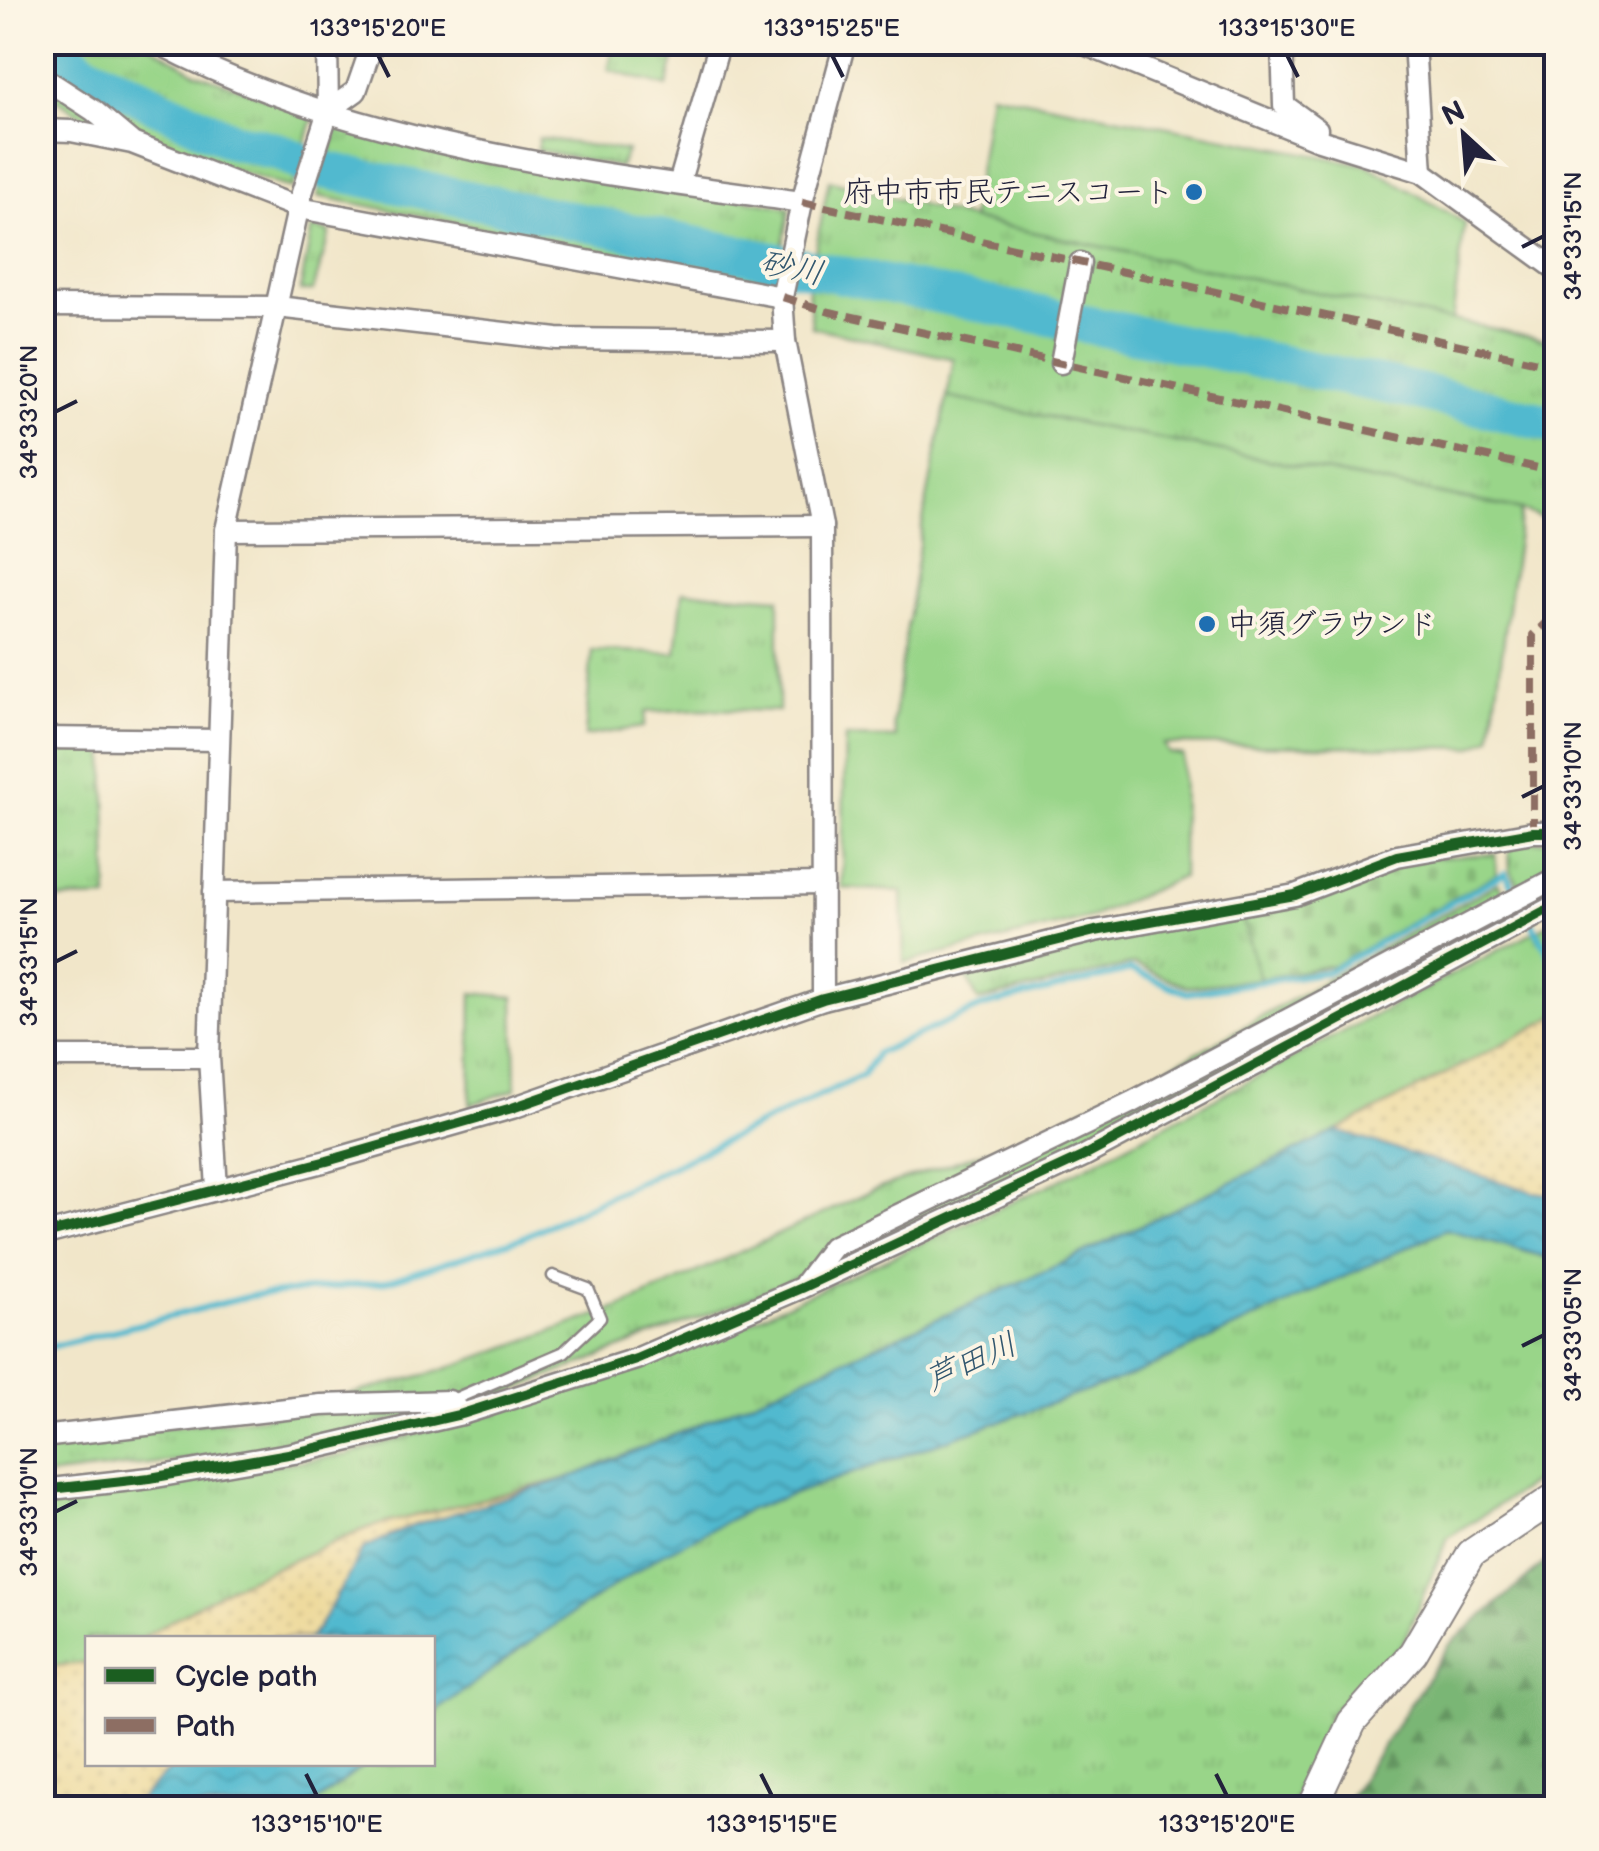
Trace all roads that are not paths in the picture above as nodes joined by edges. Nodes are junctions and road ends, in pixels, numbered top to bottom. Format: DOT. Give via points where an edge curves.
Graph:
graph roads {
  1 [pos="156,42"];
  2 [pos="327,42"];
  3 [pos="373,42"];
  4 [pos="720,42"];
  5 [pos="845,42"];
  6 [pos="1079,42"];
  7 [pos="1282,42"];
  8 [pos="1414,42"];
  9 [pos="42,77"];
  10 [pos="328,112"];
  11 [pos="42,130"];
  12 [pos="1316,139"];
  13 [pos="132,143"];
  14 [pos="1422,172"];
  15 [pos="679,184"];
  16 [pos="300,202"];
  17 [pos="802,202"];
  18 [pos="1080,263"];
  19 [pos="1556,269"];
  20 [pos="782,297"];
  21 [pos="42,306"];
  22 [pos="277,307"];
  23 [pos="784,341"];
  24 [pos="1061,363"];
  25 [pos="822,526"];
  26 [pos="226,530"];
  27 [pos="42,738"];
  28 [pos="218,740"];
  29 [pos="1556,832"];
  30 [pos="1556,878"];
  31 [pos="823,884"];
  32 [pos="214,892"];
  33 [pos="1556,906"];
  34 [pos="823,998"];
  35 [pos="42,1057"];
  36 [pos="208,1057"];
  37 [pos="218,1190"];
  38 [pos="42,1235"];
  39 [pos="553,1276"];
  40 [pos="801,1288"];
  41 [pos="456,1408"];
  42 [pos="42,1438"];
  43 [pos="42,1490"];
  44 [pos="1556,1498"];
  45 [pos="1312,1808"];
  1 -- 10 [label="street" via="272,96"];
  2 -- 10 [label="street"];
  3 -- 10 [label="street" via="356,91"];
  4 -- 15 [label="street"];
  5 -- 17 [label="street"];
  6 -- 12 [label="street"];
  7 -- 12 [label="street" via="1284,106 1317,129"];
  8 -- 14 [label="street"];
  9 -- 13 [label="street"];
  10 -- 15 [label="street" via="460,147"];
  10 -- 16 [label="street"];
  11 -- 13 [label="street"];
  12 -- 14 [label="street"];
  13 -- 16 [label="street"];
  14 -- 19 [label="street"];
  15 -- 17 [label="street"];
  16 -- 20 [label="street"];
  16 -- 22 [label="street"];
  17 -- 20 [label="street"];
  18 -- 24 [label="street"];
  20 -- 23 [label="street"];
  21 -- 22 [label="street"];
  22 -- 23 [label="street" via="557,340"];
  22 -- 26 [label="street"];
  23 -- 25 [label="street"];
  25 -- 26 [label="street"];
  25 -- 31 [label="street"];
  26 -- 28 [label="street"];
  27 -- 28 [label="street"];
  28 -- 32 [label="street"];
  29 -- 34 [label="street" via="1397,856 1294,895 1095,931"];
  30 -- 40 [label="street" via="1132,1102 832,1247"];
  31 -- 32 [label="street"];
  31 -- 34 [label="street"];
  32 -- 36 [label="street"];
  33 -- 40 [label="street" via="1084,1156"];
  34 -- 37 [label="street" via="512,1108"];
  35 -- 36 [label="street"];
  36 -- 37 [label="street"];
  37 -- 38 [label="street"];
  39 -- 41 [label="lane" via="588,1289 600,1318 564,1352"];
  40 -- 41 [label="street" via="636,1359"];
  41 -- 42 [label="street" via="321,1404"];
  41 -- 43 [label="street" via="294,1453"];
  44 -- 45 [label="street" via="1470,1554 1413,1652 1352,1722"];
}
